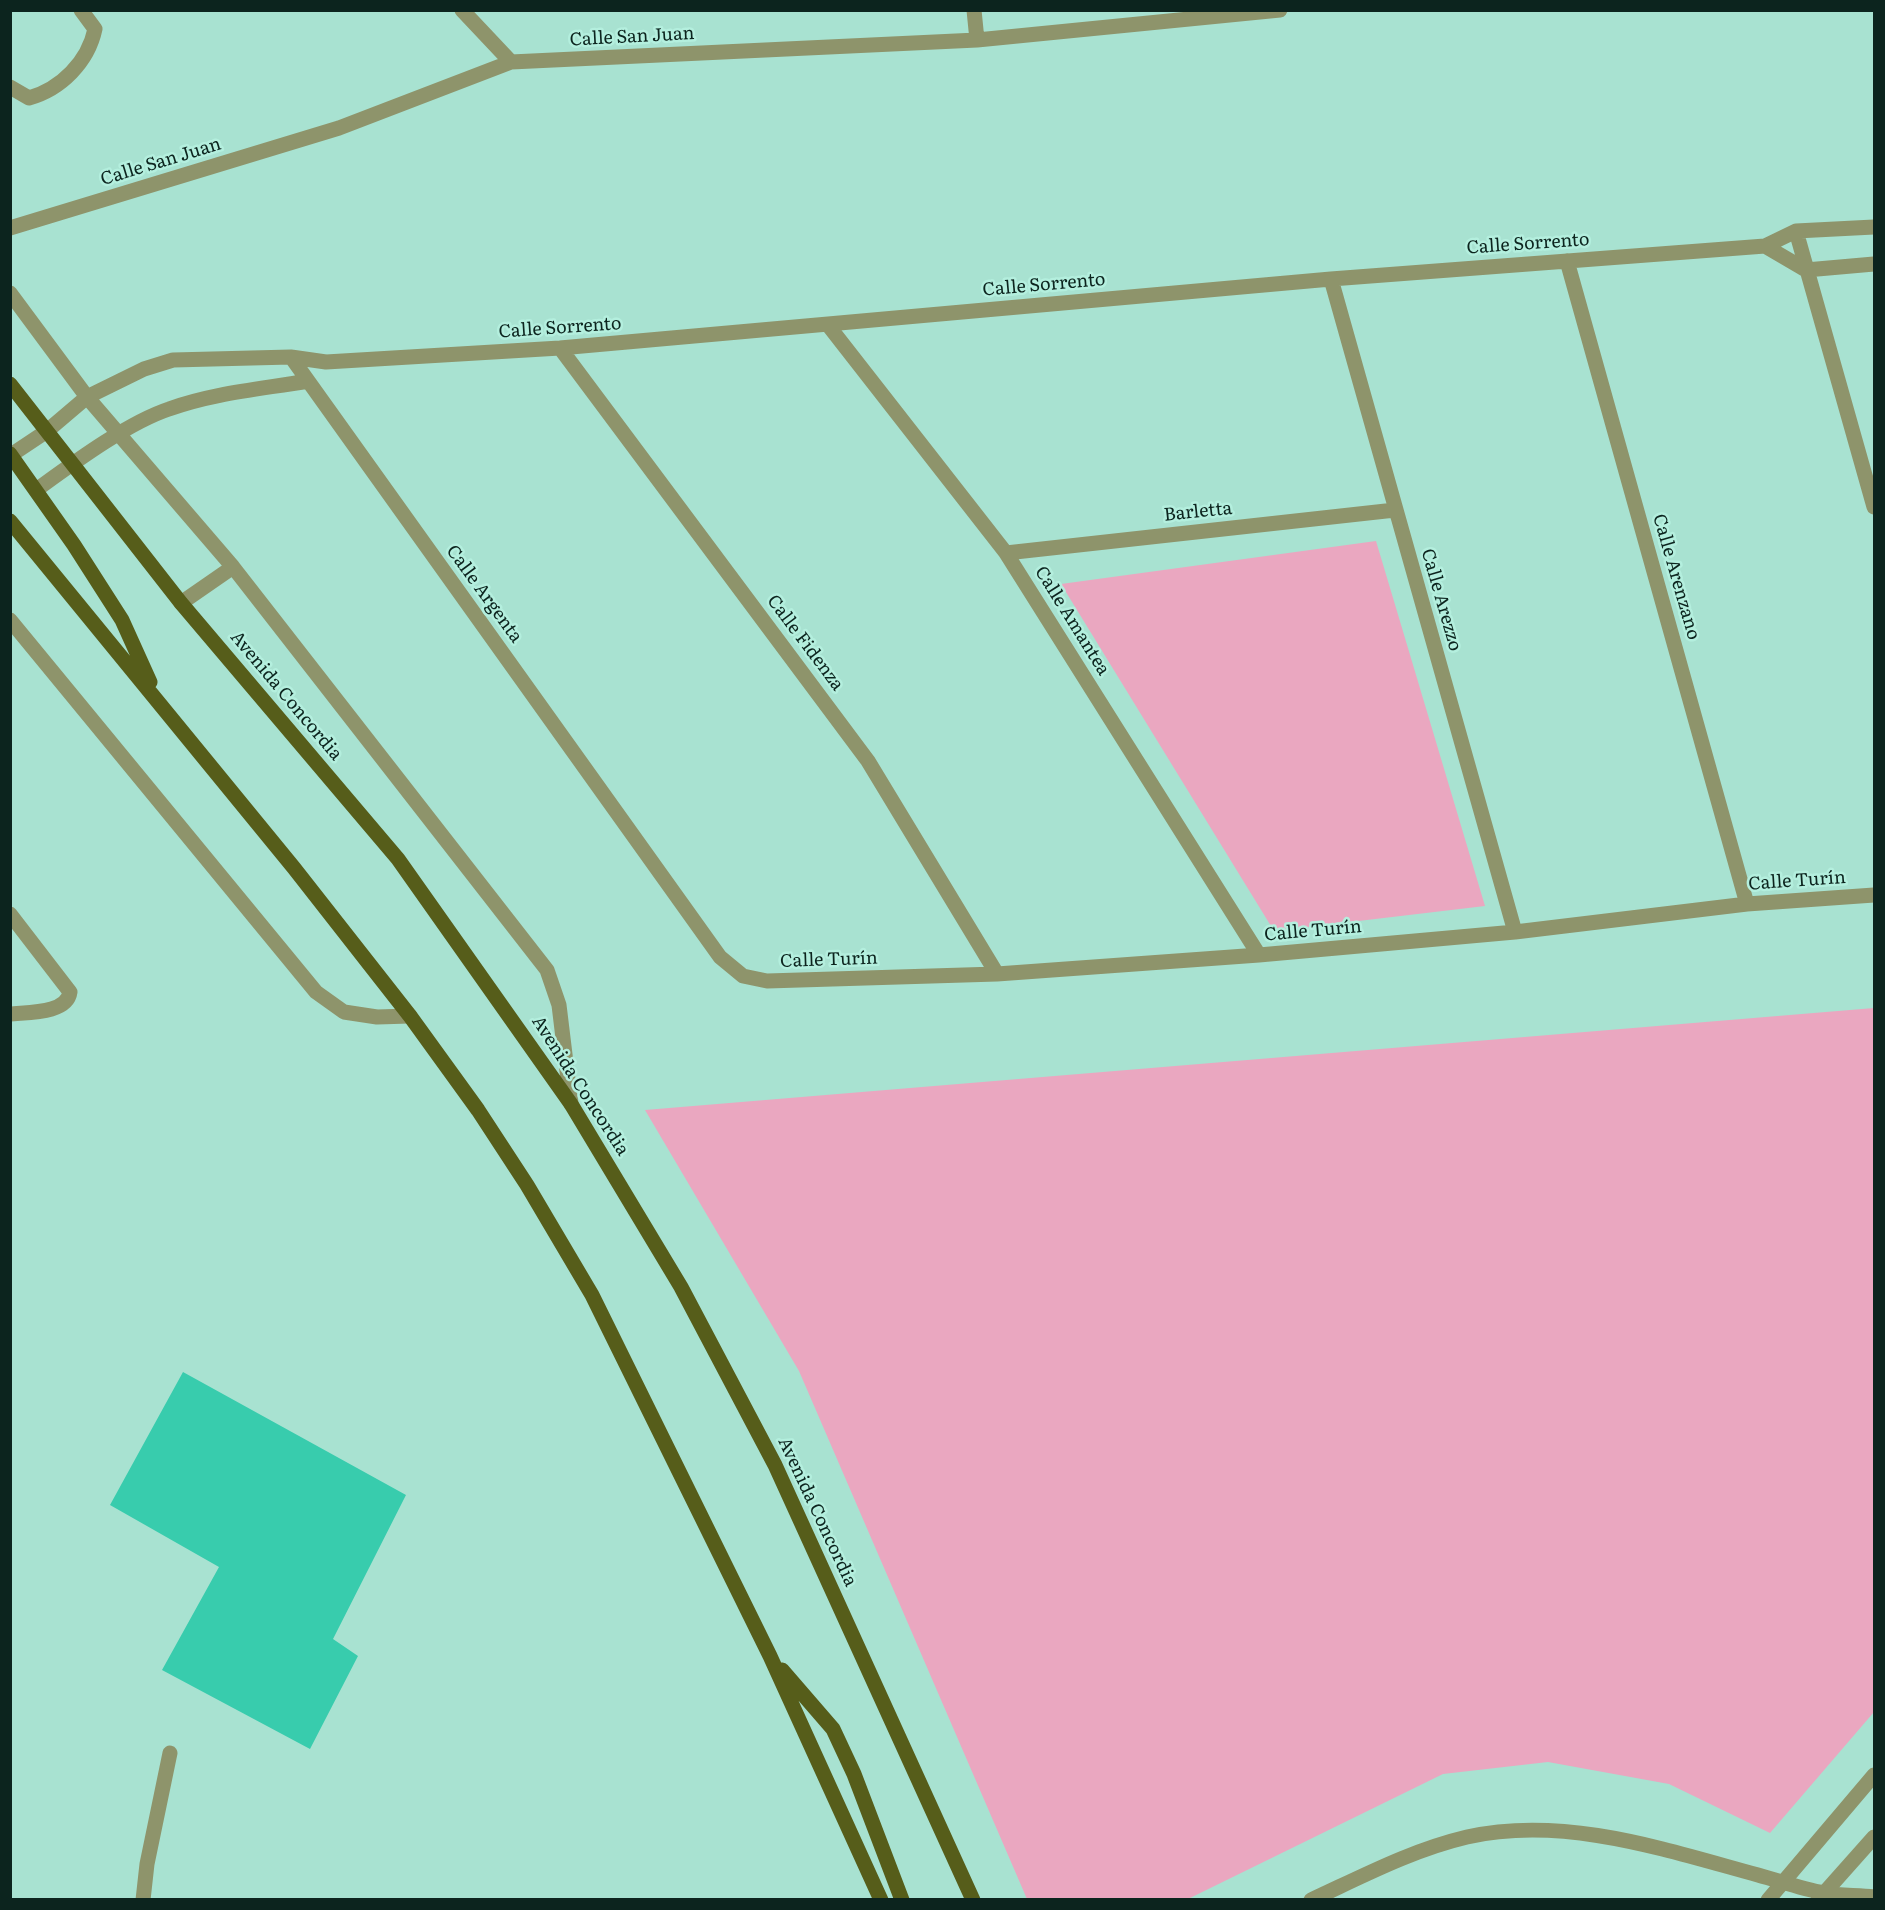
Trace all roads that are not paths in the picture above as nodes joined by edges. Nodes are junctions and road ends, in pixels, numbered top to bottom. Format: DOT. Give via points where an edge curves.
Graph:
graph roads {
  1 [pos="81,10"];
  2 [pos="462,10"];
  3 [pos="974,10"];
  4 [pos="1280,10"];
  5 [pos="977,40"];
  6 [pos="511,62"];
  7 [pos="10,87"];
  8 [pos="1875,227"];
  9 [pos="10,228"];
  10 [pos="1796,231"];
  11 [pos="1765,246"];
  12 [pos="1567,261"];
  13 [pos="1875,264"];
  14 [pos="1806,270"];
  15 [pos="1332,279"];
  16 [pos="10,293"];
  17 [pos="828,325"];
  18 [pos="560,348"];
  19 [pos="291,357"];
  20 [pos="326,362"];
  21 [pos="308,381"];
  22 [pos="10,384"];
  23 [pos="87,397"];
  24 [pos="47,431"];
  25 [pos="120,434"];
  26 [pos="11,455"];
  27 [pos="74,463"];
  28 [pos="36,490"];
  29 [pos="1875,507"];
  30 [pos="1395,510"];
  31 [pos="10,521"];
  32 [pos="1006,553"];
  33 [pos="233,567"];
  34 [pos="181,603"];
  35 [pos="10,620"];
  36 [pos="158,699"];
  37 [pos="1875,895"];
  38 [pos="1747,904"];
  39 [pos="10,914"];
  40 [pos="1515,932"];
  41 [pos="1259,955"];
  42 [pos="997,974"];
  43 [pos="753,980"];
  44 [pos="10,1014"];
  45 [pos="410,1016"];
  46 [pos="571,1104"];
  47 [pos="770,1656"];
  48 [pos="170,1753"];
  49 [pos="1875,1775"];
  50 [pos="1875,1837"];
  51 [pos="1783,1882"];
  52 [pos="1821,1896"];
  53 [pos="1875,1897"];
  54 [pos="143,1899"];
  55 [pos="881,1899"];
  56 [pos="902,1899"];
  57 [pos="973,1899"];
  58 [pos="1311,1899"];
  59 [pos="1768,1899"];
  1 -- 7 [label="street" via="95,29 91,47 81,63 46,93 29,98"];
  2 -- 6 [label="street"];
  3 -- 5 [label="street"];
  4 -- 5 [label="street, Calle San Juan"];
  5 -- 6 [label="street, Calle San Juan"];
  6 -- 9 [label="street, Calle San Juan" via="339,128"];
  8 -- 10 [label="street, Calle Sorrento"];
  10 -- 11 [label="street, Calle Sorrento"];
  10 -- 14 [label="street"];
  11 -- 12 [label="street, Calle Sorrento"];
  11 -- 14 [label="street"];
  12 -- 15 [label="street, Calle Sorrento"];
  12 -- 38 [label="street, Calle Arenzano"];
  13 -- 14 [label="street"];
  14 -- 29 [label="street"];
  15 -- 17 [label="street, Calle Sorrento"];
  15 -- 30 [label="street, Calle Arezzo"];
  16 -- 23 [label="street"];
  17 -- 18 [label="street, Calle Sorrento"];
  17 -- 32 [label="street, Calle Amantea"];
  18 -- 20 [label="street, Calle Sorrento"];
  18 -- 42 [label="street, Calle Fidenza" via="868,761"];
  19 -- 20 [label="street, Calle Sorrento"];
  19 -- 21 [label="street, Calle Argenta"];
  19 -- 23 [label="street, Calle Sorrento" via="172,360"];
  20 -- 21 [label="street"];
  21 -- 25 [label="street" via="193,400"];
  21 -- 43 [label="street, Calle Argenta" via="720,957"];
  22 -- 24 [label="main road, Avenida Concordia"];
  23 -- 24 [label="street, Calle Sorrento"];
  23 -- 25 [label="street"];
  24 -- 26 [label="street, Calle Sorrento"];
  24 -- 27 [label="main road, Avenida Concordia"];
  25 -- 27 [label="street"];
  25 -- 33 [label="street"];
  26 -- 28 [label="main road"];
  27 -- 28 [label="street"];
  27 -- 34 [label="main road, Avenida Concordia"];
  28 -- 36 [label="main road" via="122,620"];
  30 -- 32 [label="street, Barletta"];
  30 -- 40 [label="street, Calle Arezzo"];
  31 -- 36 [label="main road"];
  32 -- 41 [label="street, Calle Amantea"];
  33 -- 34 [label="street"];
  33 -- 46 [label="street" via="547,970 560,1005"];
  34 -- 46 [label="main road, Avenida Concordia" via="398,859"];
  35 -- 45 [label="street" via="316,992 344,1012"];
  36 -- 45 [label="main road"];
  37 -- 38 [label="street, Calle Turín"];
  38 -- 40 [label="street, Calle Turín"];
  39 -- 44 [label="street" via="67,985 69,998 60,1007"];
  40 -- 41 [label="street, Calle Turín"];
  41 -- 42 [label="street, Calle Turín"];
  42 -- 43 [label="street, Calle Turín"];
  45 -- 47 [label="main road" via="478,1110 592,1295"];
  46 -- 57 [label="main road, Avenida Concordia" via="681,1287 775,1465"];
  47 -- 55 [label="main road"];
  47 -- 56 [label="main road" via="833,1729"];
  48 -- 54 [label="street"];
  49 -- 51 [label="street"];
  50 -- 52 [label="street"];
  51 -- 52 [label="street"];
  51 -- 58 [label="street" via="1617,1840 1572,1832 1524,1830 1470,1836 1418,1850"];
  51 -- 59 [label="street"];
  52 -- 53 [label="street"];
}
